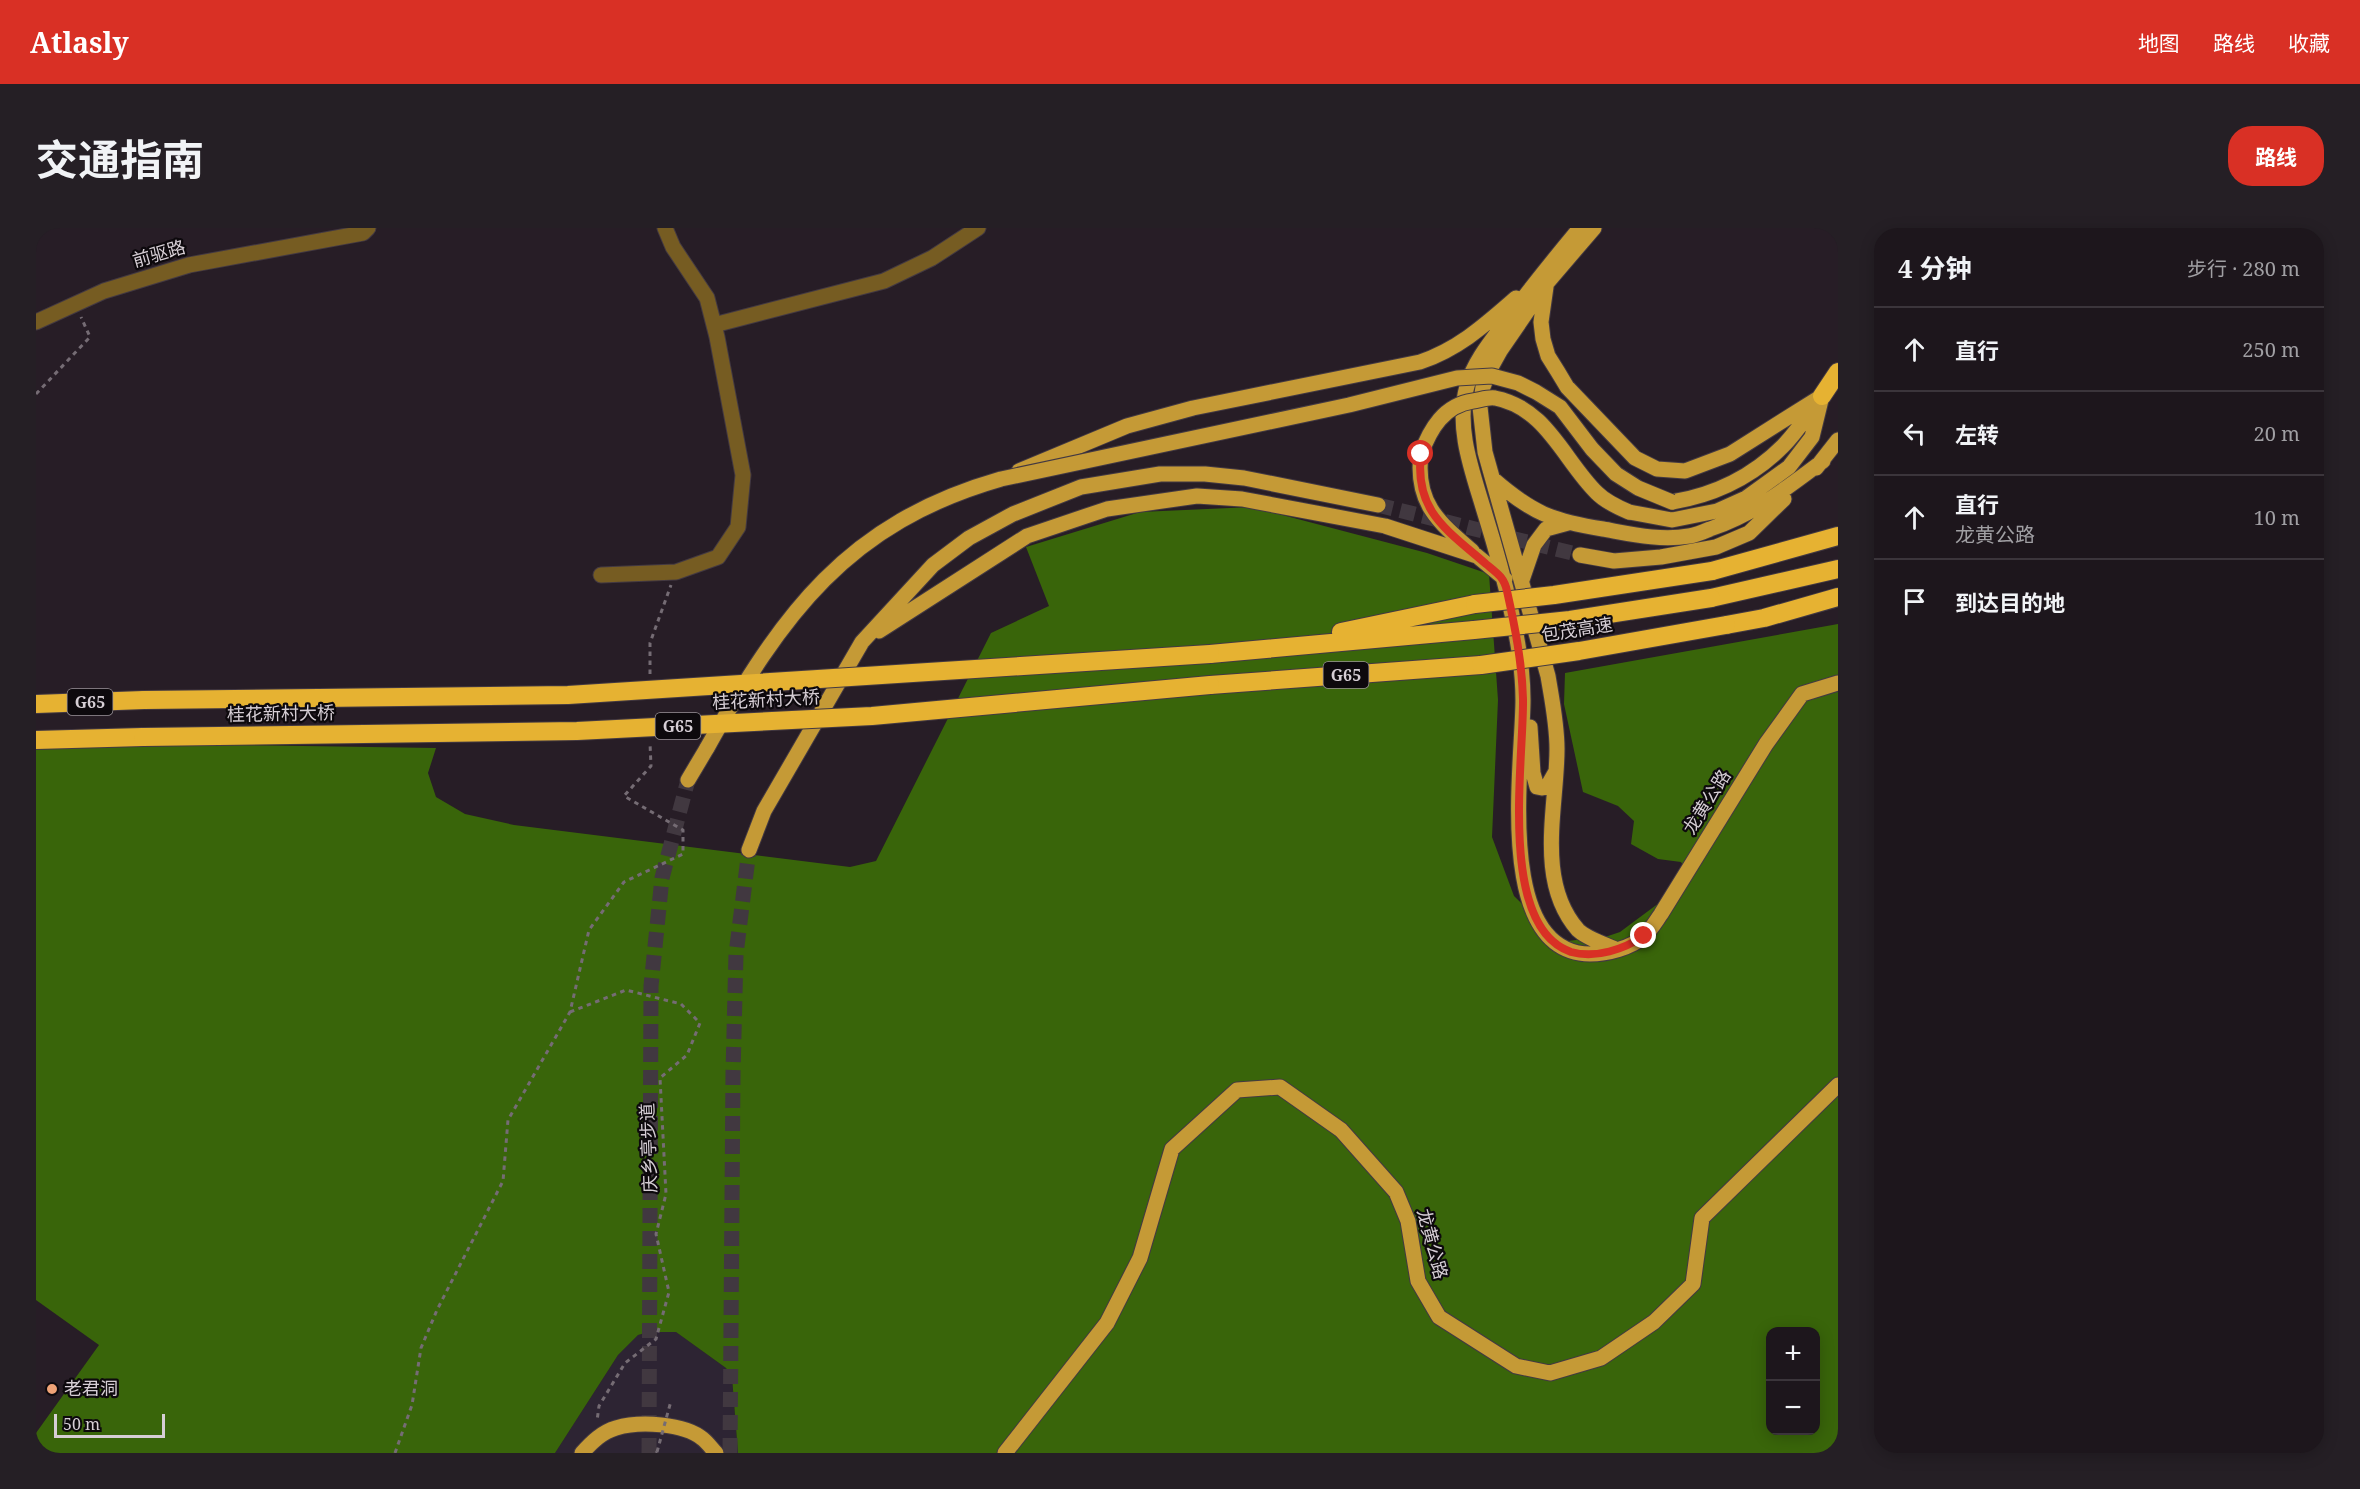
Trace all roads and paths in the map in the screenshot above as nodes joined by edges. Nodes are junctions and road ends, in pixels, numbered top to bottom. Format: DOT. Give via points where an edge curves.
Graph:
graph roads {
  1 [pos="369,228"];
  2 [pos="665,228"];
  3 [pos="978,228"];
  4 [pos="1580,228"];
  5 [pos="1594,228"];
  6 [pos="1543,280"];
  7 [pos="76,304"];
  8 [pos="36,322"];
  9 [pos="714,326"];
  10 [pos="1838,372"];
  11 [pos="1838,382"];
  12 [pos="36,394"];
  13 [pos="1822,396"];
  14 [pos="1838,440"];
  15 [pos="1467,450"];
  16 [pos="1823,461"];
  17 [pos="1001,478"];
  18 [pos="1493,480"];
  19 [pos="1378,505"];
  20 [pos="1568,523"];
  21 [pos="1838,536"];
  22 [pos="1580,555"];
  23 [pos="1477,556"];
  24 [pos="1838,569"];
  25 [pos="676,572"];
  26 [pos="601,575"];
  27 [pos="1505,579"];
  28 [pos="1522,580"];
  29 [pos="1838,597"];
  30 [pos="1838,606"];
  31 [pos="1764,618"];
  32 [pos="862,642"];
  33 [pos="1287,646"];
  34 [pos="1210,654"];
  35 [pos="1521,674"];
  36 [pos="650,676"];
  37 [pos="1838,683"];
  38 [pos="1210,685"];
  39 [pos="36,704"];
  40 [pos="650,732"];
  41 [pos="36,740"];
  42 [pos="1556,769"];
  43 [pos="688,780"];
  44 [pos="749,850"];
  45 [pos="1615,949"];
  46 [pos="570,1012"];
  47 [pos="1838,1085"];
  48 [pos="671,1401"];
  49 [pos="594,1439"];
  50 [pos="656,1452"];
  51 [pos="395,1453"];
  52 [pos="582,1453"];
  53 [pos="716,1453"];
  54 [pos="1005,1453"];
  1 -- 7 [label="street, 前驱路" via="363,233 189,265 104,291"];
  2 -- 9 [label="street" via="673,247 708,298"];
  3 -- 9 [label="street" via="932,258 884,281"];
  4 -- 6 [label="main road"];
  5 -- 6 [label="main road"];
  6 -- 13 [label="main road" via="1543,339 1553,364 1568,387 1635,458 1657,469 1684,471 1730,454"];
  6 -- 15 [label="main road" via="1487,346 1476,365 1464,406"];
  6 -- 17 [label="main road, bridge" via="1475,334 1442,354 1127,426"];
  6 -- 18 [label="main road" via="1483,387 1481,428"];
  7 -- 8 [label="street, 前驱路"];
  7 -- 12 [label="path" via="90,337"];
  9 -- 25 [label="street" via="743,475 738,527 718,557"];
  10 -- 13 [label="highway"];
  11 -- 13 [label="highway"];
  13 -- 17 [label="main road, bridge" via="1784,445 1758,467 1714,492 1672,502 1616,474 1560,407 1518,383 1492,376 1457,378 1349,405"];
  13 -- 23 [label="main road, bridge" via="1812,437 1789,467 1746,498 1717,511 1672,520 1629,512 1611,504 1597,493 1548,431 1526,410 1494,398 1455,406 1430,431 1421,454 1419,475 1427,504 1444,527"];
  14 -- 16 [label="main road"];
  15 -- 18 [label="main road"];
  15 -- 27 [label="main road"];
  16 -- 20 [label="main road" via="1754,511 1690,536 1654,538"];
  16 -- 22 [label="main road" via="1749,533 1716,547 1614,561"];
  17 -- 43 [label="main road, bridge" via="967,488 902,518 825,577 794,612 734,700"];
  18 -- 20 [label="main road" via="1540,514"];
  18 -- 28 [label="main road"];
  19 -- 32 [label="main road" via="1265,481 1205,474 1160,474 1081,487 1013,514 969,538 933,565"];
  20 -- 28 [label="main road" via="1546,530 1540,537 1528,557"];
  21 -- 33 [label="highway, bridge" via="1712,571 1475,604"];
  23 -- 27 [label="main road"];
  23 -- 32 [label="main road" via="1385,526 1242,499 1197,495 1146,502 1107,509 1027,536"];
  24 -- 33 [label="highway, 包茂高速 / G65, bridge" via="1711,598 1570,620"];
  25 -- 26 [label="street"];
  25 -- 36 [label="path" via="650,643"];
  27 -- 35 [label="main road" via="1520,647"];
  28 -- 42 [label="main road" via="1548,676"];
  29 -- 31 [label="highway, 包茂高速 / G65"];
  30 -- 31 [label="highway"];
  31 -- 38 [label="highway, 包茂高速 / G65, bridge" via="1481,665"];
  32 -- 44 [label="main road, bridge" via="764,812"];
  33 -- 34 [label="highway, 包茂高速 / G65"];
  34 -- 39 [label="highway, 桂花新村大桥 / G65, bridge" via="568,695"];
  35 -- 42 [label="main road" via="1537,787 1547,787"];
  35 -- 45 [label="main road, 龙黄公路" via="1518,825 1522,867 1535,916 1546,936 1560,948 1578,954"];
  37 -- 45 [label="main road, 龙黄公路" via="1802,694 1766,744 1661,914 1644,936 1627,947"];
  38 -- 41 [label="highway, 桂花新村大桥 / G65, bridge" via="872,716 577,731"];
  40 -- 46 [label="path" via="651,766 624,796 683,830 683,854 624,882 589,930"];
  42 -- 45 [label="main road" via="1551,862 1557,893 1580,932"];
  46 -- 49 [label="path, 庆乡亭步道" via="626,990 681,1004 700,1023 687,1055 660,1078 666,1194 656,1234 669,1292 656,1339 625,1363 599,1406"];
  46 -- 51 [label="path" via="508,1119 503,1181 421,1348 412,1405"];
  47 -- 54 [label="main road, 龙黄公路" via="1702,1218 1693,1284 1654,1322 1601,1358 1550,1373 1516,1366 1438,1317 1418,1281 1408,1221 1395,1192 1341,1130 1280,1087 1237,1090 1172,1149 1140,1258 1107,1323"];
  48 -- 50 [label="path, bridge"];
  49 -- 52 [label="main road"];
  49 -- 53 [label="main road" via="615,1428 676,1426 703,1438"];
}
